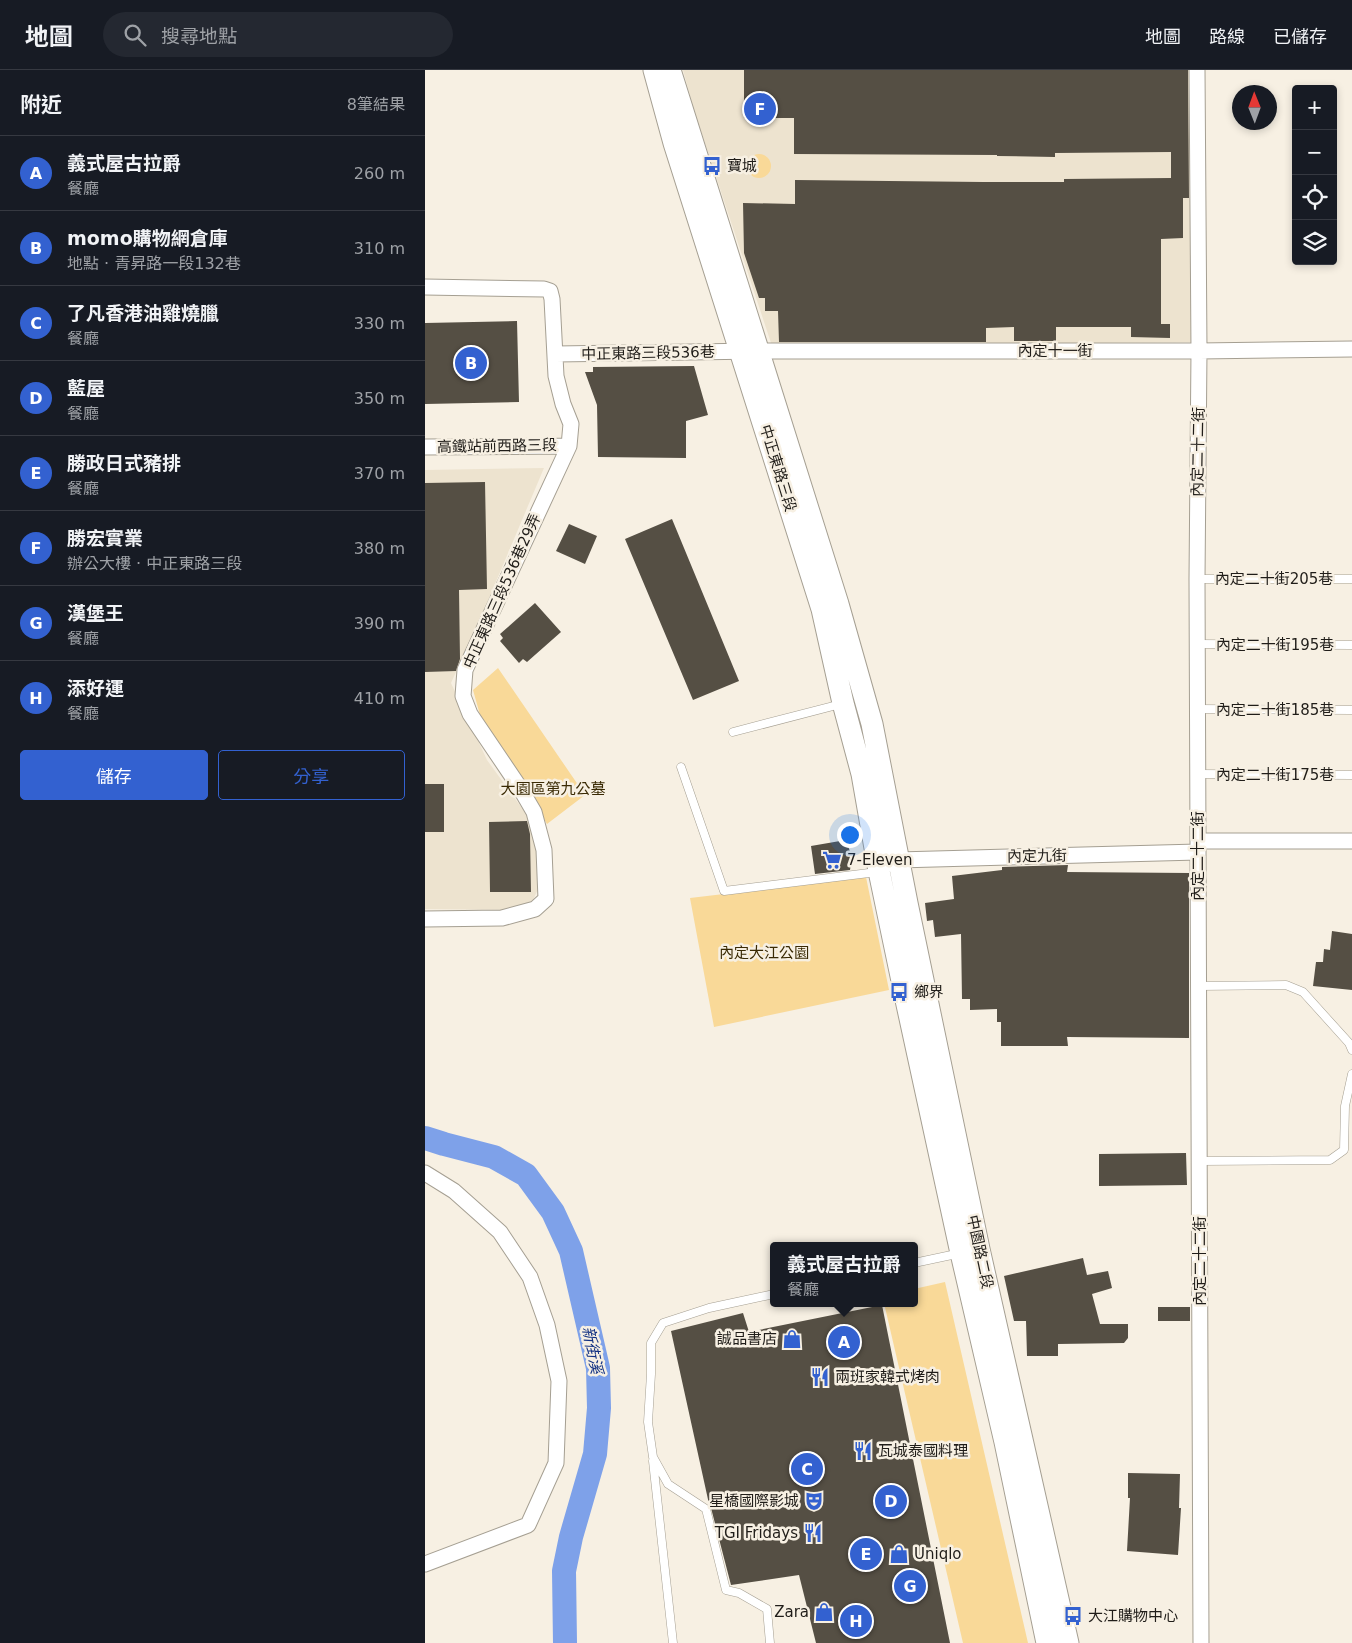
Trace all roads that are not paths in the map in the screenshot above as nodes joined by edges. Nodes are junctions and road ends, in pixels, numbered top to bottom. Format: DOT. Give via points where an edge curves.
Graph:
graph roads {
  1 [pos="654,70"];
  2 [pos="670,70"];
  3 [pos="1197,70"];
  4 [pos="425,287"];
  5 [pos="1352,349"];
  6 [pos="749,351"];
  7 [pos="1199,351"];
  8 [pos="556,354"];
  9 [pos="569,446"];
  10 [pos="425,447"];
  11 [pos="1352,578"];
  12 [pos="1197,579"];
  13 [pos="1197,644"];
  14 [pos="1352,645"];
  15 [pos="843,703"];
  16 [pos="1197,709"];
  17 [pos="1352,710"];
  18 [pos="733,732"];
  19 [pos="681,767"];
  20 [pos="1198,774"];
  21 [pos="1352,775"];
  22 [pos="1352,841"];
  23 [pos="1198,846"];
  24 [pos="898,860"];
  25 [pos="879,871"];
  26 [pos="425,919"];
  27 [pos="1199,986"];
  28 [pos="1352,1050"];
  29 [pos="1352,1074"];
  30 [pos="1199,1161"];
  31 [pos="425,1173"];
  32 [pos="970,1251"];
  33 [pos="918,1263"];
  34 [pos="770,1295"];
  35 [pos="653,1457"];
  36 [pos="425,1564"];
  37 [pos="673,1643"];
  38 [pos="770,1643"];
  39 [pos="1047,1643"];
  40 [pos="1068,1643"];
  41 [pos="1201,1643"];
  1 -- 6 [label="main road, 中正東路三段" via="674,143"];
  2 -- 6 [label="main road, 中正東路三段"];
  3 -- 7 [label="street, 內定二十二街"];
  4 -- 8 [label="street, 中正東路三段536巷29弄" via="550,291"];
  5 -- 7 [label="street, 內定十一街"];
  6 -- 7 [label="street, 內定十一街"];
  6 -- 8 [label="street, 中正東路三段536巷"];
  6 -- 15 [label="main road, 中正東路三段" via="822,609"];
  6 -- 24 [label="main road, 中園路二段" via="838,604 869,715"];
  7 -- 12 [label="street, 內定二十二街"];
  8 -- 9 [label="street, 中正東路三段536巷29弄" via="556,376 571,424"];
  9 -- 10 [label="street, 高鐵站前西路三段"];
  9 -- 26 [label="street, 中正東路三段536巷29弄" via="465,670 463,696 470,714 534,812 544,850 546,899 535,909 502,918"];
  11 -- 12 [label="lane, 內定二十街205巷"];
  12 -- 13 [label="street, 內定二十二街"];
  13 -- 14 [label="lane, 內定二十街195巷"];
  13 -- 16 [label="street, 內定二十二街"];
  15 -- 18 [label="lane"];
  15 -- 25 [label="main road, 中正東路三段" via="862,774"];
  16 -- 17 [label="lane, 內定二十街185巷"];
  16 -- 20 [label="street, 內定二十二街"];
  19 -- 25 [label="lane" via="724,891"];
  20 -- 21 [label="lane, 內定二十街175巷"];
  20 -- 23 [label="street, 內定二十二街"];
  22 -- 23 [label="street, 內定九街"];
  23 -- 24 [label="street, 內定九街"];
  23 -- 27 [label="street, 內定二十二街"];
  24 -- 25 [label="street, 內定九街"];
  24 -- 32 [label="main road, 中園路二段"];
  25 -- 32 [label="main road, 中園路二段"];
  27 -- 28 [label="lane" via="1286,985 1296,988 1349,1042"];
  27 -- 30 [label="street, 內定二十二街"];
  29 -- 30 [label="lane" via="1345,1106 1344,1150 1330,1160"];
  30 -- 41 [label="street, 內定二十二街"];
  31 -- 36 [label="street" via="454,1191 500,1232 530,1277 547,1325 559,1381 556,1463 528,1525"];
  32 -- 33 [label="lane"];
  32 -- 39 [label="main road, 中園路二段"];
  32 -- 40 [label="main road, 中園路二段"];
  34 -- 35 [label="lane" via="709,1308 663,1323 651,1343 648,1422"];
  35 -- 37 [label="lane"];
  35 -- 38 [label="lane" via="668,1484 706,1509 726,1590 739,1593 767,1609"];
}
